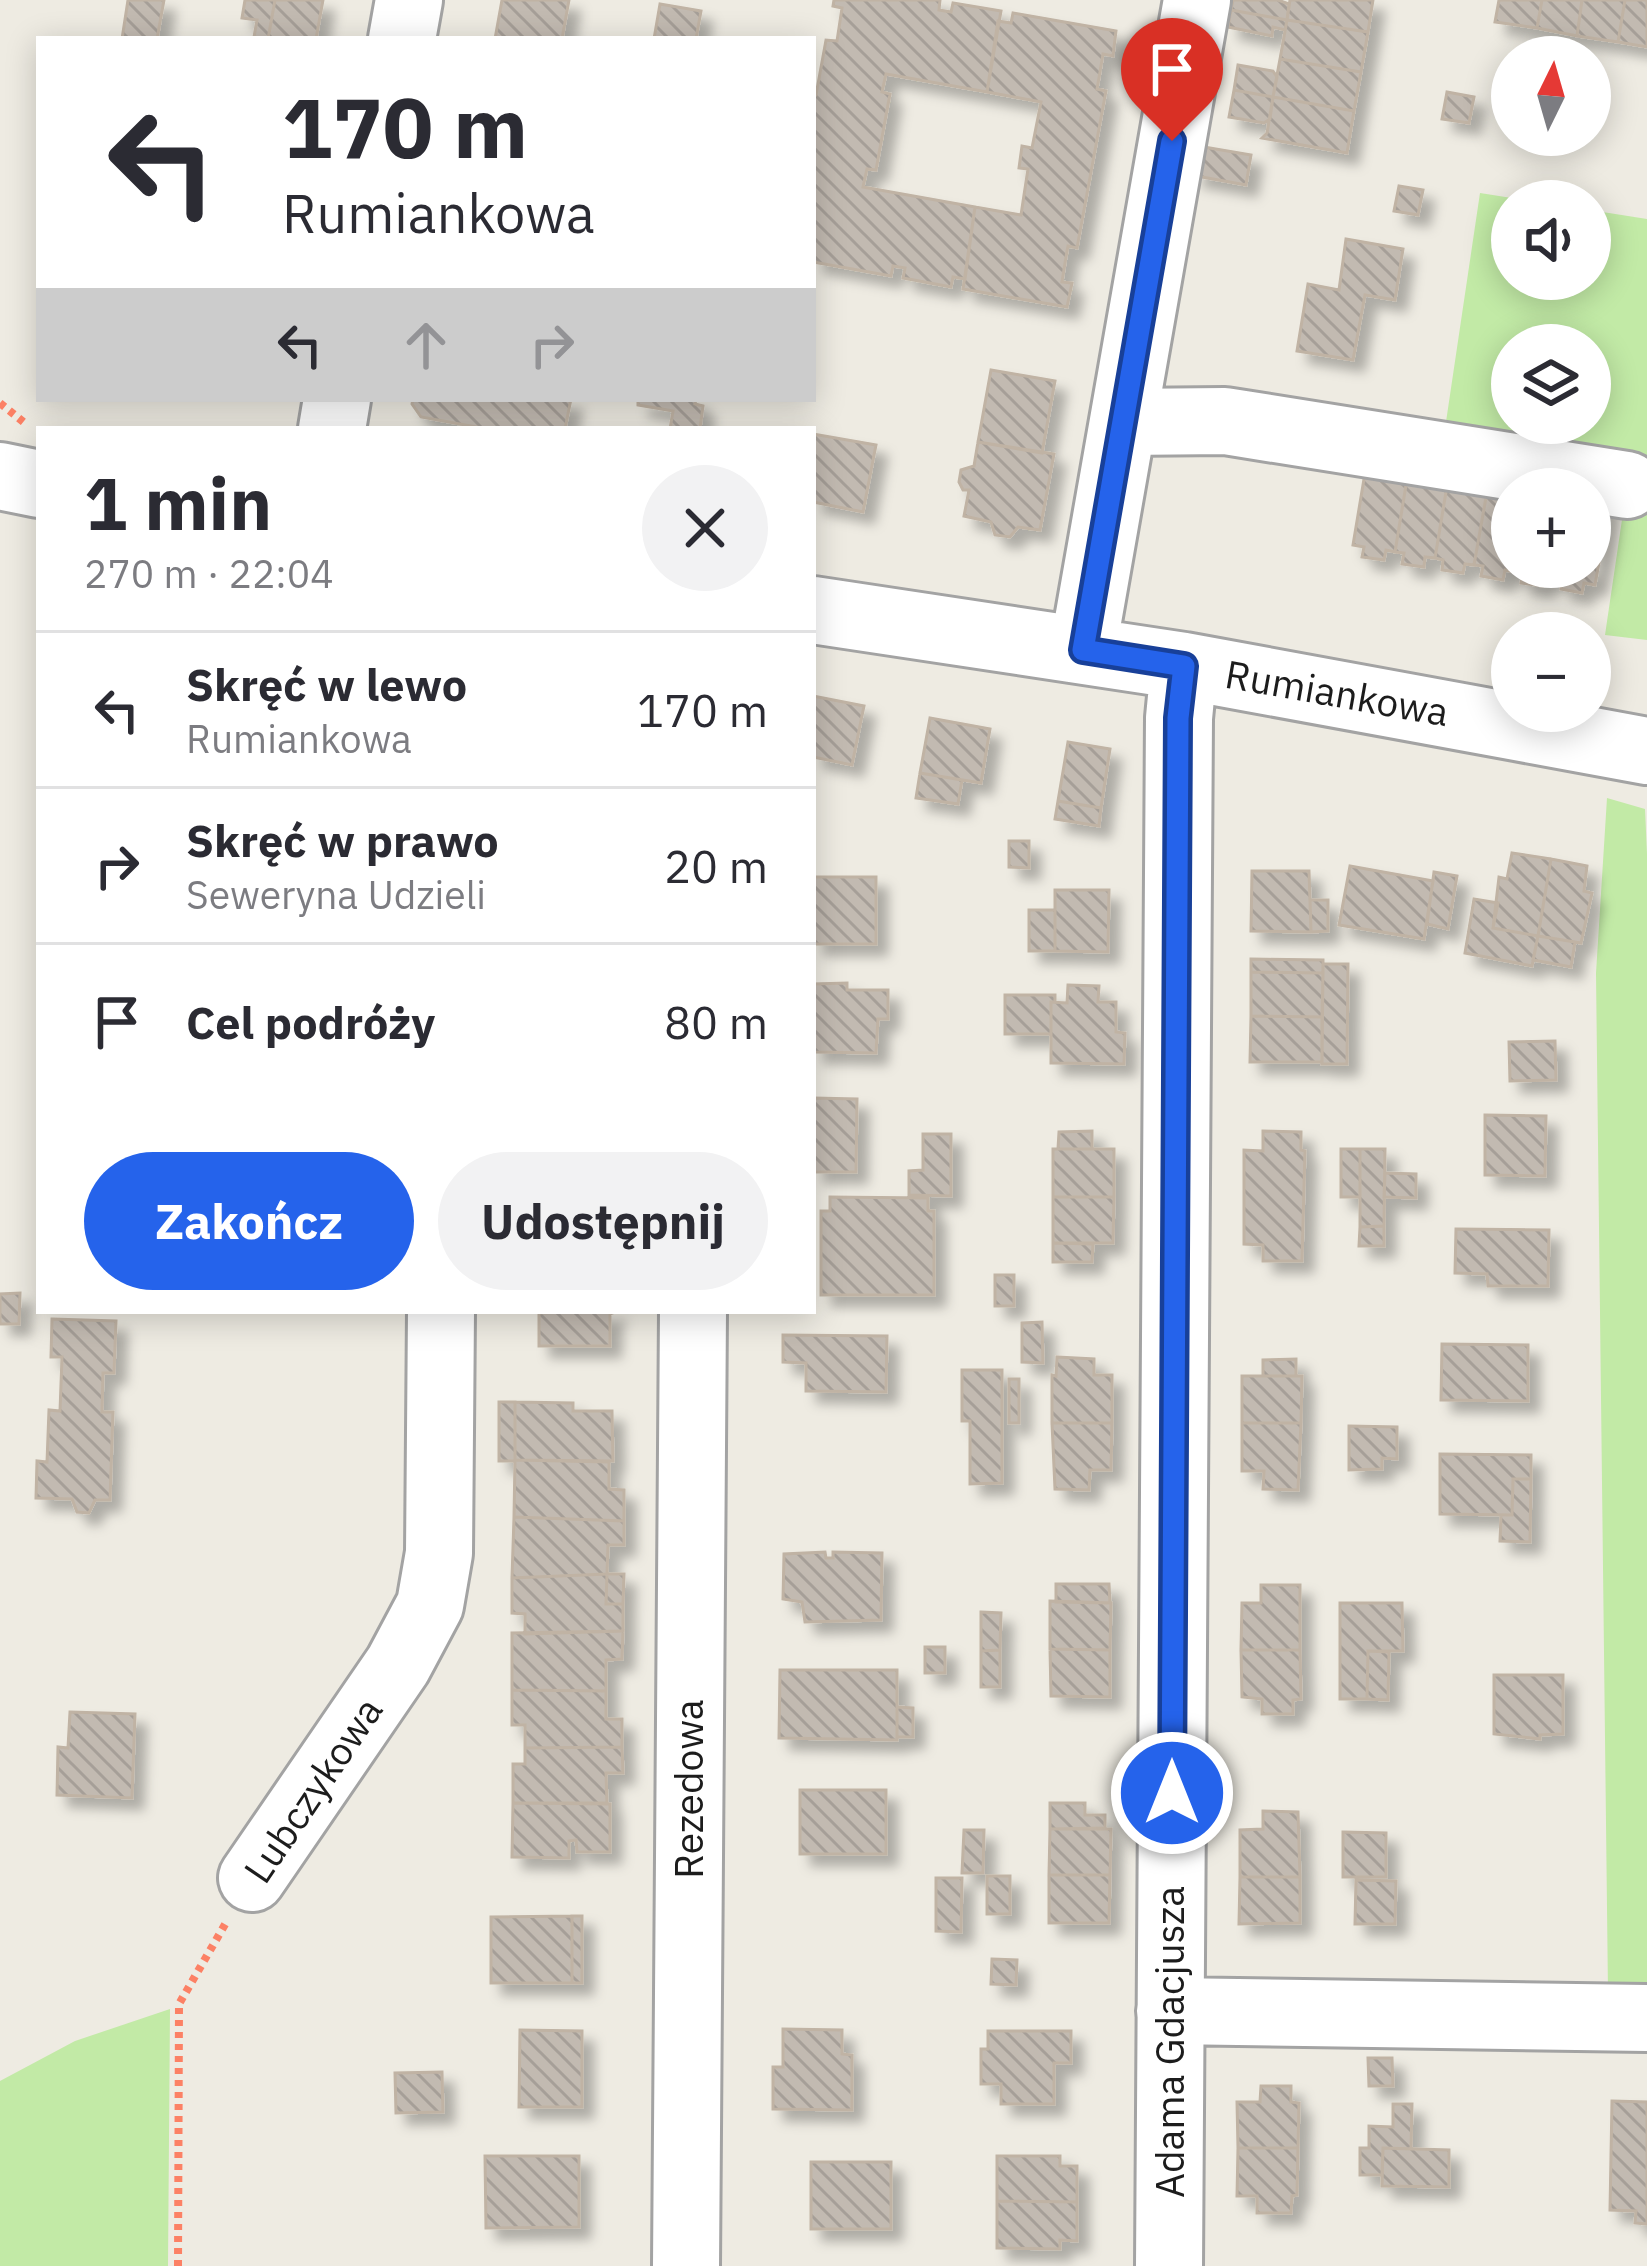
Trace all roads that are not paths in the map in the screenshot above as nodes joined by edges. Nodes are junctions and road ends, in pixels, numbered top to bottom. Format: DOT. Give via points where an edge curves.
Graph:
graph roads {
  1 [pos="409,0"];
  2 [pos="1197,0"];
  3 [pos="403,36"];
  4 [pos="1124,422"];
  5 [pos="0,476"];
  6 [pos="36,483"];
  7 [pos="1627,485"];
  8 [pos="816,610"];
  9 [pos="1083,650"];
  10 [pos="1184,666"];
  11 [pos="1647,751"];
  12 [pos="441,1314"];
  13 [pos="693,1314"];
  14 [pos="252,1878"];
  15 [pos="1170,2012"];
  16 [pos="1647,2018"];
  17 [pos="686,2266"];
  18 [pos="1169,2266"];
  1 -- 3 [label="street"];
  2 -- 4 [label="street"];
  4 -- 7 [label="street" via="1225,421"];
  4 -- 9 [label="street"];
  5 -- 6 [label="street"];
  8 -- 9 [label="street, Rumiankowa"];
  9 -- 10 [label="street, Rumiankowa"];
  10 -- 11 [label="street, Rumiankowa"];
  10 -- 15 [label="street, Adama Gdacjusza"];
  12 -- 14 [label="street, Lubczykowa" via="439,1553 430,1605"];
  13 -- 17 [label="street, Rezedowa"];
  15 -- 16 [label="street"];
  15 -- 18 [label="street, Adama Gdacjusza"];
}
